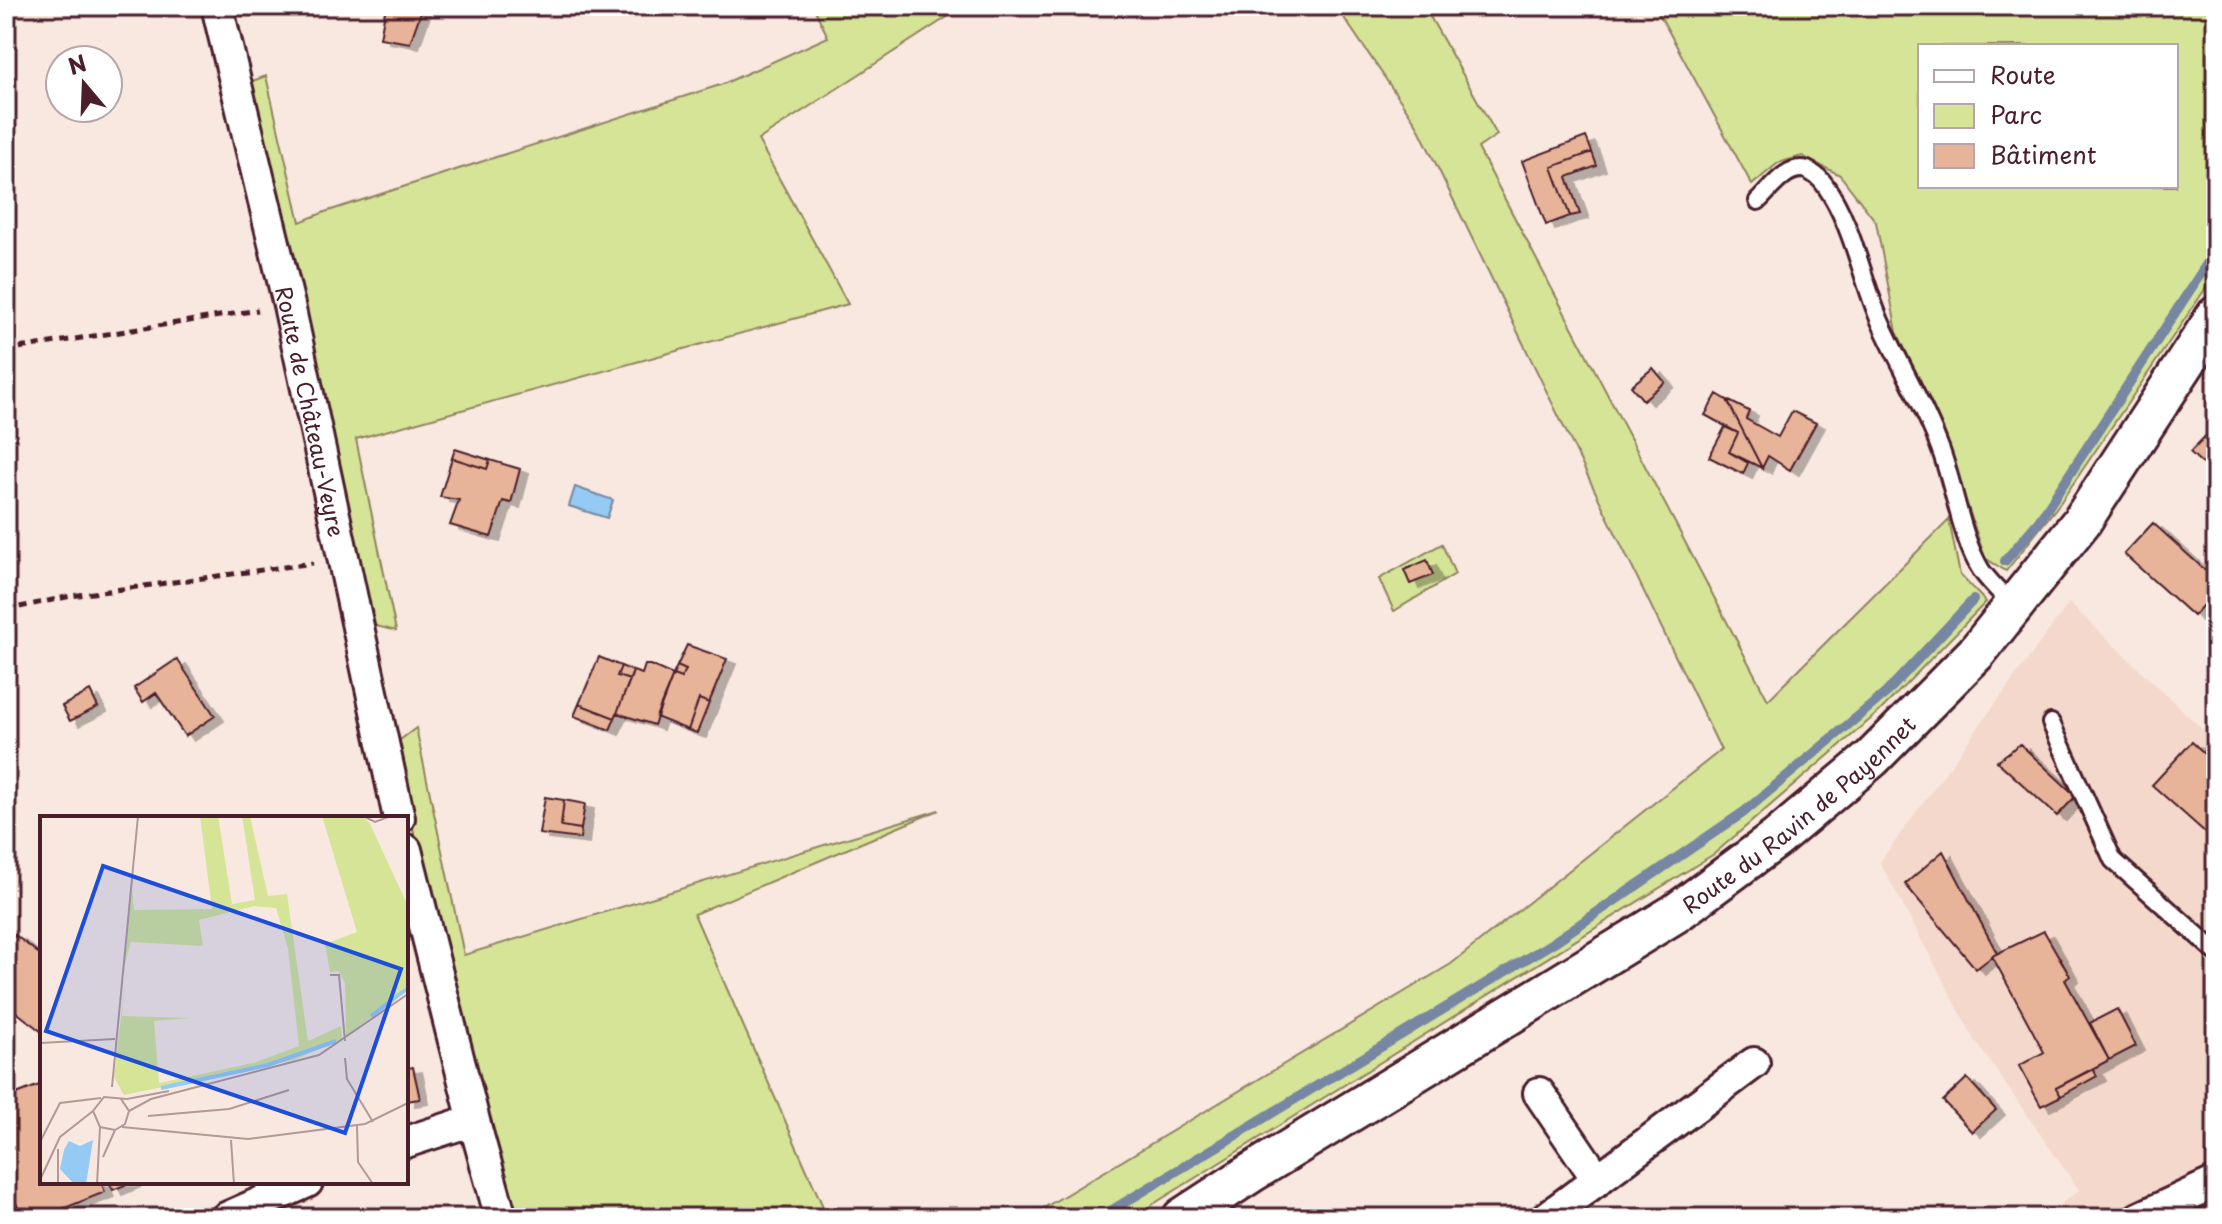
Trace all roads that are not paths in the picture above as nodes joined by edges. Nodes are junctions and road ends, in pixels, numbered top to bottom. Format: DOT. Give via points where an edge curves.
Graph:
graph roads {
  1 [pos="217,6"];
  2 [pos="1758,201"];
  3 [pos="2216,316"];
  4 [pos="2014,606"];
  5 [pos="2051,723"];
  6 [pos="399,816"];
  7 [pos="408,858"];
  8 [pos="2216,952"];
  9 [pos="1754,1063"];
  10 [pos="1539,1093"];
  11 [pos="475,1125"];
  12 [pos="408,1141"];
  13 [pos="1251,1173"];
  14 [pos="1598,1180"];
  15 [pos="2216,1182"];
  16 [pos="302,1184"];
  17 [pos="226,1218"];
  18 [pos="501,1218"];
  19 [pos="1168,1218"];
  20 [pos="1182,1218"];
  21 [pos="1546,1218"];
  22 [pos="2139,1218"];
  1 -- 6 [label="street, Route de Château-Veyre" via="289,305"];
  2 -- 4 [label="lane" via="1797,169 1810,171 1824,183 1879,320 1941,450 1975,557"];
  3 -- 4 [label="street, Route du Ravin de Payennet" via="2082,521"];
  4 -- 13 [label="street, Route du Ravin de Payennet" via="1976,653 1872,758 1776,839 1676,913"];
  5 -- 8 [label="lane" via="2113,860"];
  7 -- 11 [label="street"];
  9 -- 14 [label="street"];
  10 -- 14 [label="street"];
  11 -- 12 [label="street" via="458,1125"];
  11 -- 18 [label="street"];
  13 -- 19 [label="street, Route du Ravin de Payennet"];
  13 -- 20 [label="street, Route du Ravin de Payennet"];
  14 -- 21 [label="street"];
  15 -- 22 [label="street"];
  16 -- 17 [label="street"];
}
